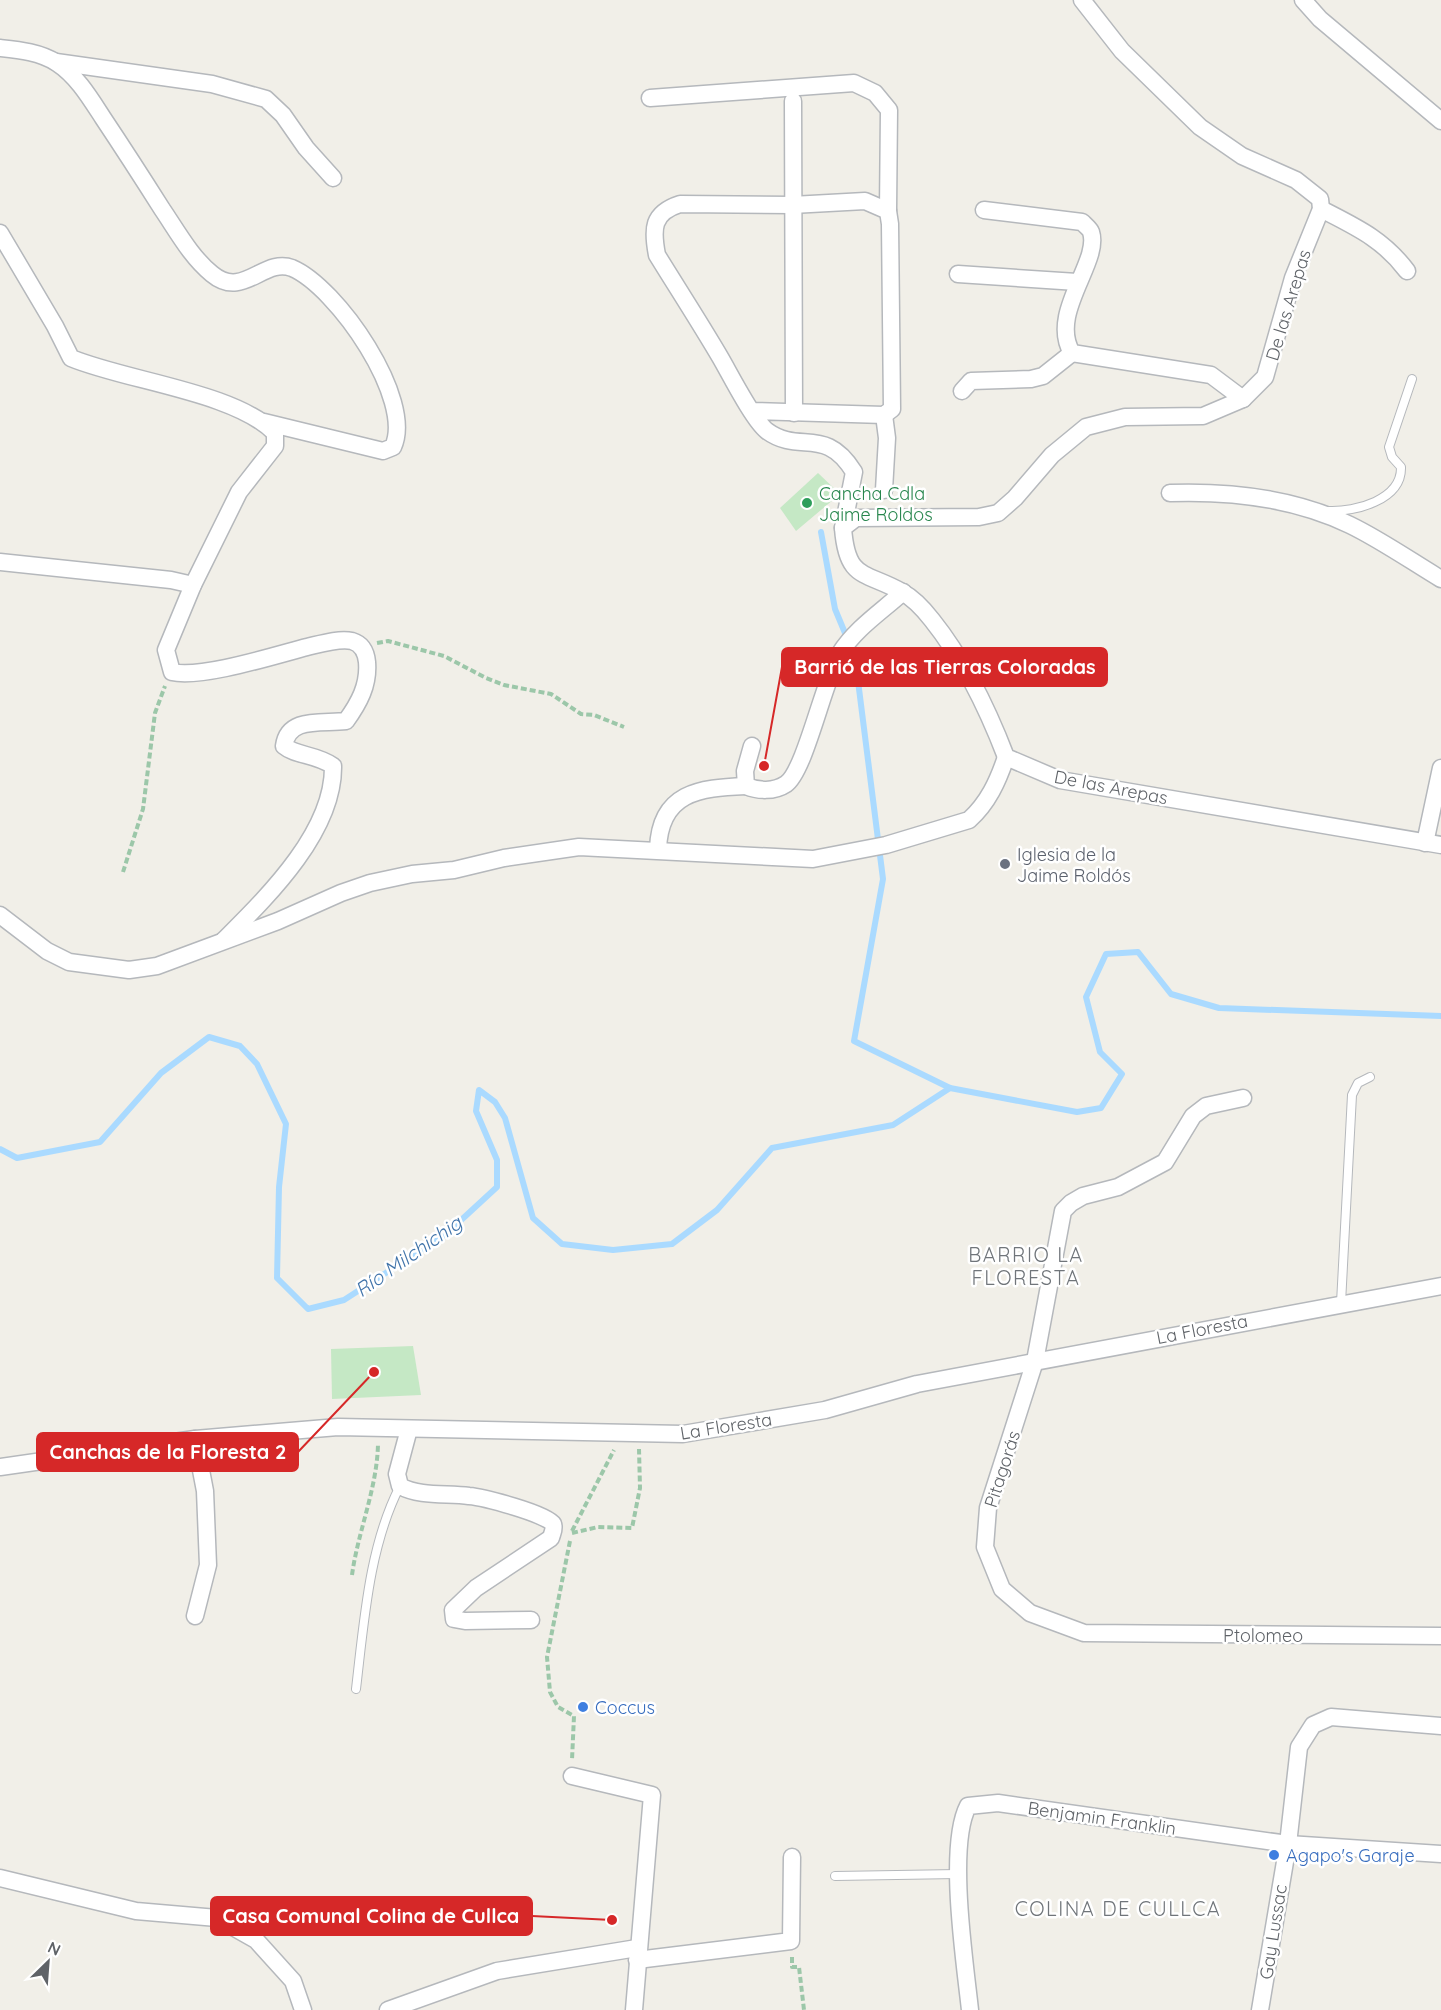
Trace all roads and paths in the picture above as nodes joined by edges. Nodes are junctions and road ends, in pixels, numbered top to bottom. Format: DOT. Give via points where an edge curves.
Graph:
graph roads {
  1 [pos="1082,0"];
  2 [pos="1303,0"];
  3 [pos="0,48"];
  4 [pos="56,62"];
  5 [pos="650,98"];
  6 [pos="793,101"];
  7 [pos="1441,121"];
  8 [pos="333,178"];
  9 [pos="792,205"];
  10 [pos="1321,209"];
  11 [pos="984,210"];
  12 [pos="888,211"];
  13 [pos="0,233"];
  14 [pos="1407,271"];
  15 [pos="958,274"];
  16 [pos="1077,282"];
  17 [pos="1072,353"];
  18 [pos="1412,379"];
  19 [pos="962,391"];
  20 [pos="1243,399"];
  21 [pos="753,411"];
  22 [pos="794,413"];
  23 [pos="884,415"];
  24 [pos="264,422"];
  25 [pos="884,490"];
  26 [pos="1170,493"];
  27 [pos="1316,511"];
  28 [pos="843,528"];
  29 [pos="0,562"];
  30 [pos="1441,579"];
  31 [pos="193,585"];
  32 [pos="903,592"];
  33 [pos="362,646"];
  34 [pos="172,672"];
  35 [pos="624,727"];
  36 [pos="752,746"];
  37 [pos="1006,757"];
  38 [pos="1441,768"];
  39 [pos="746,786"];
  40 [pos="1433,844"];
  41 [pos="658,849"];
  42 [pos="123,872"];
  43 [pos="0,915"];
  44 [pos="224,940"];
  45 [pos="1370,1077"];
  46 [pos="1243,1098"];
  47 [pos="1441,1286"];
  48 [pos="1341,1303"];
  49 [pos="1035,1361"];
  50 [pos="378,1428"];
  51 [pos="410,1429"];
  52 [pos="631,1433"];
  53 [pos="195,1439"];
  54 [pos="0,1467"];
  55 [pos="400,1486"];
  56 [pos="572,1533"];
  57 [pos="352,1575"];
  58 [pos="195,1616"];
  59 [pos="531,1620"];
  60 [pos="1084,1633"];
  61 [pos="1441,1636"];
  62 [pos="356,1689"];
  63 [pos="1441,1726"];
  64 [pos="572,1776"];
  65 [pos="1287,1844"];
  66 [pos="1441,1854"];
  67 [pos="792,1857"];
  68 [pos="958,1874"];
  69 [pos="835,1876"];
  70 [pos="0,1878"];
  71 [pos="792,1941"];
  72 [pos="637,1954"];
  73 [pos="303,2010"];
  74 [pos="388,2010"];
  75 [pos="634,2010"];
  76 [pos="804,2010"];
  77 [pos="970,2010"];
  78 [pos="1260,2010"];
  1 -- 10 [label="street" via="1122,51 1200,127 1234,152 1308,188 1320,199"];
  2 -- 7 [label="street" via="1320,19"];
  3 -- 4 [label="street" via="22,50"];
  4 -- 8 [label="street" via="212,84 266,99"];
  4 -- 24 [label="street" via="82,86 173,226 212,275 238,282 251,280 269,269 292,268 327,293 350,317 379,368 398,417 398,436 393,447 383,451"];
  5 -- 12 [label="street" via="854,83 875,93 889,110"];
  6 -- 9 [label="street"];
  9 -- 12 [label="street" via="865,201"];
  9 -- 21 [label="street" via="680,204 667,208 657,219 653,236 657,255"];
  9 -- 22 [label="street"];
  10 -- 14 [label="street" via="1376,238"];
  10 -- 20 [label="street, De las Arepas" via="1293,278 1265,377"];
  11 -- 16 [label="street" via="1082,222 1091,231 1092,245"];
  12 -- 23 [label="street" via="893,401 892,409"];
  13 -- 24 [label="street" via="56,326 70,358 211,399"];
  15 -- 16 [label="street"];
  16 -- 17 [label="street" via="1064,330"];
  17 -- 19 [label="street" via="1043,376 1031,380 970,381"];
  17 -- 20 [label="street" via="1211,375"];
  18 -- 27 [label="lane" via="1389,447 1401,466 1397,484 1363,508"];
  20 -- 28 [label="street, De las Arepas" via="1203,416 1125,417 1086,426 1052,455 998,513 979,517 856,518"];
  21 -- 22 [label="street"];
  21 -- 28 [label="street" via="767,430 786,439 823,444 836,449 848,461 854,472"];
  22 -- 23 [label="street"];
  23 -- 25 [label="street"];
  24 -- 31 [label="street" via="274,433 275,446 238,492"];
  26 -- 27 [label="street" via="1220,491"];
  27 -- 30 [label="street" via="1351,525"];
  28 -- 32 [label="street" via="849,562 861,574"];
  29 -- 31 [label="street"];
  31 -- 34 [label="street" via="166,650"];
  32 -- 37 [label="street" via="932,620 970,677"];
  32 -- 39 [label="street" via="860,629 840,654 793,776 786,784 770,790"];
  33 -- 34 [label="street" via="351,641 325,643 210,669"];
  33 -- 35 [label="path" via="388,641 444,656 486,678 550,694 580,714 594,715"];
  33 -- 44 [label="street" via="368,667 365,689 345,721 299,724 289,729 285,737 284,746 290,751 310,754 333,766 327,798 314,829 272,892"];
  34 -- 42 [label="path" via="155,713 144,809"];
  36 -- 39 [label="street" via="745,771"];
  37 -- 40 [label="street, De las Arepas" via="1060,780"];
  37 -- 41 [label="street" via="986,801 969,820 879,847 813,859"];
  38 -- 40 [label="street"];
  39 -- 41 [label="street" via="688,793 659,828"];
  41 -- 44 [label="street" via="579,847 391,878 341,893"];
  43 -- 44 [label="street" via="47,951 89,966 129,970 157,966"];
  45 -- 48 [label="lane" via="1358,1083 1352,1095"];
  46 -- 49 [label="street, Pitagorás" via="1206,1106 1193,1116 1165,1162 1118,1187 1083,1196 1063,1211"];
  47 -- 48 [label="street, La Floresta"];
  48 -- 49 [label="street, La Floresta"];
  49 -- 52 [label="street, La Floresta" via="917,1384 825,1410 683,1434"];
  49 -- 60 [label="street, Pitagorás" via="988,1508 985,1547 1002,1589 1030,1613"];
  50 -- 51 [label="street, La Floresta"];
  50 -- 53 [label="street, La Floresta" via="338,1427"];
  50 -- 57 [label="path" via="377,1470 356,1544"];
  51 -- 52 [label="street, La Floresta"];
  51 -- 55 [label="street" via="397,1474"];
  52 -- 56 [label="path"];
  52 -- 56 [label="path" via="640,1488 632,1528 598,1527"];
  53 -- 54 [label="street, La Floresta"];
  53 -- 58 [label="street" via="205,1491 208,1565"];
  55 -- 59 [label="street" via="410,1491 471,1496 552,1522 551,1538 476,1588 453,1610 454,1619 465,1621"];
  55 -- 62 [label="lane" via="378,1547"];
  56 -- 64 [label="path" via="547,1657 550,1692 558,1707 574,1716"];
  60 -- 61 [label="street, Ptolomeo"];
  63 -- 65 [label="street, Gay Lussac" via="1331,1717 1313,1725 1299,1747"];
  64 -- 72 [label="street" via="652,1795"];
  65 -- 66 [label="street, Benjamin Franklin"];
  65 -- 68 [label="street, Benjamin Franklin" via="982,1803 968,1806 963,1817"];
  65 -- 78 [label="street, Gay Lussac"];
  67 -- 71 [label="street"];
  68 -- 69 [label="lane"];
  68 -- 77 [label="street, Benjamin Franklin"];
  70 -- 73 [label="street" via="136,1911 217,1918 256,1940 293,1981"];
  71 -- 72 [label="street"];
  71 -- 76 [label="path" via="792,1967 799,1967"];
  72 -- 74 [label="street" via="496,1971"];
  72 -- 75 [label="street"];
}
